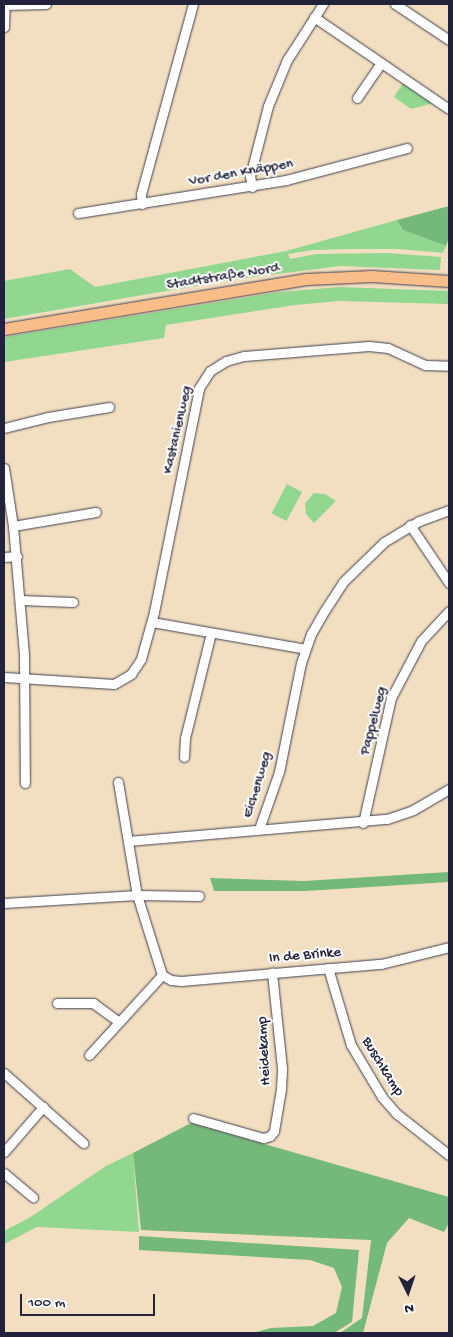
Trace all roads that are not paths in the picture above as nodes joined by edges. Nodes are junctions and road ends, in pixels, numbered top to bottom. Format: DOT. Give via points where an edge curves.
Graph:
graph roads {
  1 [pos="5,4"];
  2 [pos="46,4"];
  3 [pos="193,4"];
  4 [pos="323,4"];
  5 [pos="395,4"];
  6 [pos="314,17"];
  7 [pos="4,27"];
  8 [pos="449,40"];
  9 [pos="381,63"];
  10 [pos="358,98"];
  11 [pos="449,109"];
  12 [pos="406,148"];
  13 [pos="252,187"];
  14 [pos="142,204"];
  15 [pos="78,213"];
  16 [pos="449,281"];
  17 [pos="4,329"];
  18 [pos="449,366"];
  19 [pos="109,407"];
  20 [pos="4,428"];
  21 [pos="4,468"];
  22 [pos="449,510"];
  23 [pos="96,512"];
  24 [pos="410,525"];
  25 [pos="13,526"];
  26 [pos="16,556"];
  27 [pos="4,557"];
  28 [pos="449,583"];
  29 [pos="20,600"];
  30 [pos="73,602"];
  31 [pos="449,611"];
  32 [pos="152,622"];
  33 [pos="211,633"];
  34 [pos="306,649"];
  35 [pos="4,677"];
  36 [pos="25,679"];
  37 [pos="184,757"];
  38 [pos="118,782"];
  39 [pos="24,783"];
  40 [pos="449,789"];
  41 [pos="363,823"];
  42 [pos="259,830"];
  43 [pos="128,841"];
  44 [pos="137,895"];
  45 [pos="199,896"];
  46 [pos="4,903"];
  47 [pos="449,947"];
  48 [pos="328,968"];
  49 [pos="272,973"];
  50 [pos="162,975"];
  51 [pos="57,1003"];
  52 [pos="119,1022"];
  53 [pos="89,1055"];
  54 [pos="4,1073"];
  55 [pos="43,1108"];
  56 [pos="193,1118"];
  57 [pos="83,1143"];
  58 [pos="4,1152"];
  59 [pos="449,1156"];
  60 [pos="4,1173"];
  61 [pos="33,1197"];
  1 -- 2 [label="street"];
  1 -- 7 [label="street"];
  3 -- 14 [label="street" via="141,194"];
  4 -- 6 [label="street"];
  5 -- 8 [label="street"];
  6 -- 9 [label="street"];
  6 -- 13 [label="street" via="287,60 268,106 250,176"];
  9 -- 10 [label="street"];
  9 -- 11 [label="street"];
  12 -- 13 [label="street, Vor den Knäppen"];
  13 -- 14 [label="street, Vor den Knäppen"];
  14 -- 15 [label="street, Vor den Knäppen"];
  16 -- 17 [label="main road, Stadtstraße Nord" via="372,276 306,279"];
  18 -- 32 [label="street, Kastanienweg" via="425,365 388,348 369,346 244,356 226,361 210,371 199,388"];
  19 -- 20 [label="street"];
  21 -- 25 [label="street"];
  22 -- 24 [label="street, Eichenweg"];
  23 -- 25 [label="street"];
  24 -- 28 [label="street"];
  24 -- 34 [label="street, Eichenweg" via="384,542 343,582 311,634"];
  25 -- 26 [label="street"];
  26 -- 27 [label="street"];
  26 -- 29 [label="street"];
  29 -- 30 [label="street"];
  29 -- 36 [label="street"];
  31 -- 41 [label="street, Pappelweg" via="420,640 391,698"];
  32 -- 33 [label="street"];
  32 -- 36 [label="street, Kastanienweg" via="141,659 131,674 114,684"];
  33 -- 34 [label="street"];
  33 -- 37 [label="street" via="184,738"];
  34 -- 42 [label="street, Eichenweg" via="279,772"];
  35 -- 36 [label="street"];
  36 -- 39 [label="street"];
  38 -- 43 [label="street"];
  40 -- 41 [label="street" via="400,816"];
  41 -- 42 [label="street"];
  42 -- 43 [label="street, Eichenweg"];
  43 -- 44 [label="street"];
  44 -- 45 [label="street"];
  44 -- 46 [label="street"];
  44 -- 50 [label="street"];
  47 -- 48 [label="street, In de Brinke" via="390,963"];
  48 -- 49 [label="street, In de Brinke"];
  48 -- 59 [label="street, Buschkamp" via="351,1045 382,1097 397,1114"];
  49 -- 50 [label="street, In de Brinke" via="181,981"];
  49 -- 56 [label="street, Heidekamp" via="282,1068 282,1090 274,1131 263,1138"];
  50 -- 52 [label="street"];
  51 -- 52 [label="street" via="93,1003"];
  52 -- 53 [label="street"];
  54 -- 55 [label="street"];
  55 -- 57 [label="street"];
  55 -- 58 [label="street"];
  60 -- 61 [label="street"];
}
